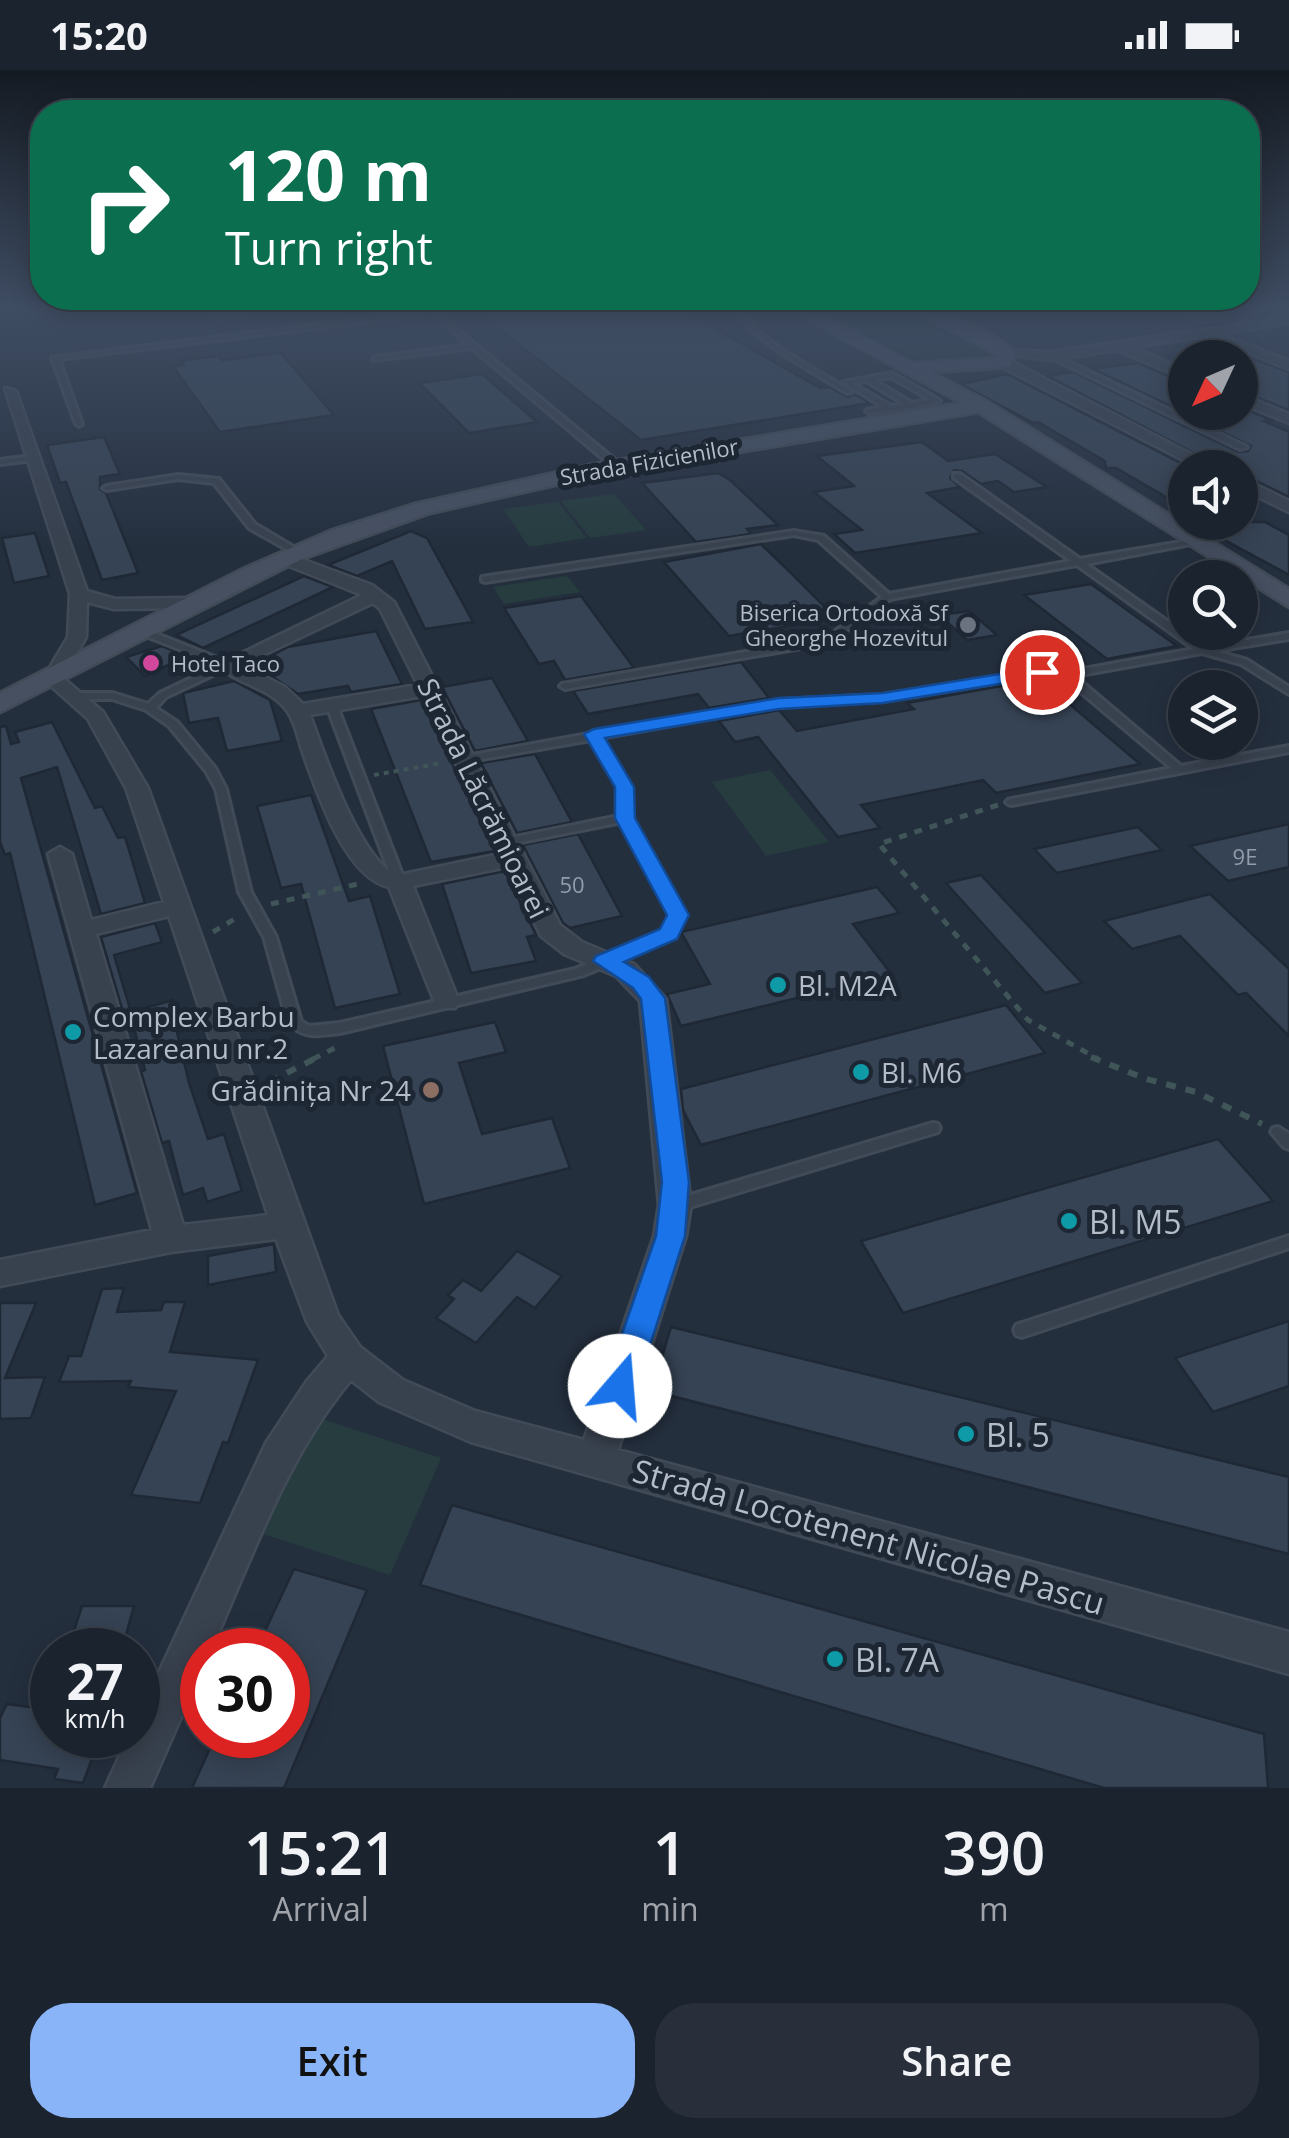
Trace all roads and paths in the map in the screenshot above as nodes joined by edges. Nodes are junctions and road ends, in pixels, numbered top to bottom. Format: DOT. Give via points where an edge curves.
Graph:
graph roads {
  1 [pos="66,387"];
  2 [pos="523,387"];
  3 [pos="838,387"];
  4 [pos="855,387"];
  5 [pos="882,387"];
  6 [pos="912,387"];
  7 [pos="947,387"];
  8 [pos="957,387"];
  9 [pos="1059,387"];
  10 [pos="1117,387"];
  11 [pos="10,391"];
  12 [pos="960,394"];
  13 [pos="982,406"];
  14 [pos="1258,406"];
  15 [pos="890,408"];
  16 [pos="920,409"];
  17 [pos="1289,419"];
  18 [pos="80,424"];
  19 [pos="1243,447"];
  20 [pos="1177,450"];
  21 [pos="30,458"];
  22 [pos="0,462"];
  23 [pos="617,466"];
  24 [pos="957,476"];
  25 [pos="107,488"];
  26 [pos="1258,491"];
  27 [pos="1289,507"];
  28 [pos="1196,541"];
  29 [pos="291,555"];
  30 [pos="1079,562"];
  31 [pos="485,579"];
  32 [pos="371,592"];
  33 [pos="79,594"];
  34 [pos="887,597"];
  35 [pos="1289,600"];
  36 [pos="188,603"];
  37 [pos="1168,626"];
  38 [pos="139,630"];
  39 [pos="1289,636"];
  40 [pos="1258,641"];
  41 [pos="1202,650"];
  42 [pos="228,665"];
  43 [pos="1066,675"];
  44 [pos="565,686"];
  45 [pos="65,688"];
  46 [pos="430,688"];
  47 [pos="1289,691"];
  48 [pos="0,704"];
  49 [pos="332,706"];
  50 [pos="150,708"];
  51 [pos="298,712"];
  52 [pos="0,718"];
  53 [pos="594,734"];
  54 [pos="1289,749"];
  55 [pos="465,758"];
  56 [pos="1179,770"];
  57 [pos="360,778"];
  58 [pos="1012,802"];
  59 [pos="977,809"];
  60 [pos="625,818"];
  61 [pos="511,850"];
  62 [pos="60,854"];
  63 [pos="389,880"];
  64 [pos="178,906"];
  65 [pos="252,908"];
  66 [pos="81,930"];
  67 [pos="190,945"];
  68 [pos="605,961"];
  69 [pos="446,1002"];
  70 [pos="337,1048"];
  71 [pos="242,1096"];
  72 [pos="934,1128"];
  73 [pos="1284,1138"];
  74 [pos="675,1206"];
  75 [pos="286,1226"];
  76 [pos="170,1239"];
  77 [pos="1289,1242"];
  78 [pos="0,1273"];
  79 [pos="1022,1330"];
  80 [pos="348,1358"];
  81 [pos="596,1460"];
  82 [pos="1289,1652"];
  83 [pos="127,1788"];
  1 -- 18 [label="lane"];
  2 -- 23 [label="lane"];
  3 -- 15 [label="lane" via="869,407"];
  4 -- 15 [label="lane"];
  5 -- 16 [label="lane"];
  6 -- 16 [label="lane" via="937,401"];
  7 -- 12 [label="street"];
  8 -- 12 [label="street"];
  9 -- 20 [label="street"];
  10 -- 19 [label="lane"];
  11 -- 21 [label="street"];
  12 -- 13 [label="street"];
  13 -- 16 [label="street, Strada Fizicienilor"];
  13 -- 28 [label="street"];
  14 -- 17 [label="street"];
  15 -- 16 [label="lane"];
  16 -- 23 [label="street, Strada Fizicienilor"];
  21 -- 22 [label="lane"];
  21 -- 33 [label="street"];
  23 -- 29 [label="street, Strada Fizicienilor" via="495,488"];
  24 -- 30 [label="lane"];
  25 -- 29 [label="lane" via="208,478 223,486 252,526"];
  26 -- 27 [label="street"];
  28 -- 30 [label="lane"];
  28 -- 35 [label="street"];
  29 -- 32 [label="street"];
  29 -- 36 [label="street, Strada Fizicienilor"];
  30 -- 34 [label="lane"];
  30 -- 37 [label="lane"];
  31 -- 34 [label="lane" via="794,533 820,538"];
  32 -- 42 [label="street"];
  32 -- 46 [label="street, Strada Lăcrămioarei" via="388,606"];
  33 -- 36 [label="street" via="114,604"];
  33 -- 45 [label="street"];
  34 -- 44 [label="lane" via="828,640"];
  36 -- 38 [label="street, Strada Fizicienilor"];
  38 -- 42 [label="lane"];
  38 -- 45 [label="street, Strada Fizicienilor"];
  39 -- 40 [label="lane"];
  41 -- 43 [label="lane"];
  41 -- 47 [label="lane" via="1244,662"];
  42 -- 50 [label="lane" via="163,694"];
  42 -- 51 [label="street" via="278,692"];
  43 -- 53 [label="lane" via="1042,672 883,698 779,703"];
  43 -- 56 [label="lane"];
  45 -- 48 [label="street, Strada Fizicienilor"];
  45 -- 50 [label="lane"];
  45 -- 52 [label="street, Strada Fizicienilor"];
  45 -- 64 [label="street, Strada Locotenent Nicolae Pascu" via="106,730 137,788"];
  46 -- 49 [label="street"];
  46 -- 55 [label="street, Strada Lăcrămioarei"];
  49 -- 51 [label="street"];
  49 -- 57 [label="lane"];
  50 -- 65 [label="lane" via="188,739 221,789"];
  51 -- 63 [label="street" via="363,861"];
  53 -- 55 [label="lane"];
  53 -- 60 [label="lane" via="624,787"];
  54 -- 56 [label="lane"];
  55 -- 57 [label="path"];
  55 -- 61 [label="street, Strada Lăcrămioarei"];
  56 -- 58 [label="lane"];
  57 -- 63 [label="lane"];
  59 -- 73 [label="path" via="879,844 1028,1020 1082,1053 1196,1092"];
  60 -- 61 [label="lane"];
  60 -- 68 [label="lane" via="678,915 669,934"];
  61 -- 63 [label="street"];
  61 -- 68 [label="street, Strada Lăcrămioarei" via="550,930"];
  62 -- 66 [label="street"];
  63 -- 65 [label="path"];
  63 -- 69 [label="street"];
  64 -- 66 [label="street"];
  64 -- 67 [label="street, Strada Locotenent Nicolae Pascu"];
  65 -- 67 [label="path"];
  65 -- 69 [label="lane" via="270,937 298,1028 320,1032"];
  66 -- 76 [label="street"];
  67 -- 71 [label="street, Strada Locotenent Nicolae Pascu"];
  68 -- 69 [label="lane"];
  68 -- 74 [label="street, Strada Lăcrămioarei" via="641,982 652,998"];
  70 -- 71 [label="path"];
  71 -- 75 [label="street, Strada Locotenent Nicolae Pascu"];
  72 -- 74 [label="lane"];
  74 -- 81 [label="street, Strada Lăcrămioarei"];
  75 -- 76 [label="street"];
  75 -- 80 [label="street, Strada Locotenent Nicolae Pascu" via="324,1322"];
  76 -- 78 [label="street"];
  77 -- 79 [label="lane"];
  80 -- 81 [label="street, Strada Locotenent Nicolae Pascu" via="426,1409"];
  80 -- 83 [label="street" via="279,1455"];
  81 -- 82 [label="street, Strada Locotenent Nicolae Pascu"];
}
